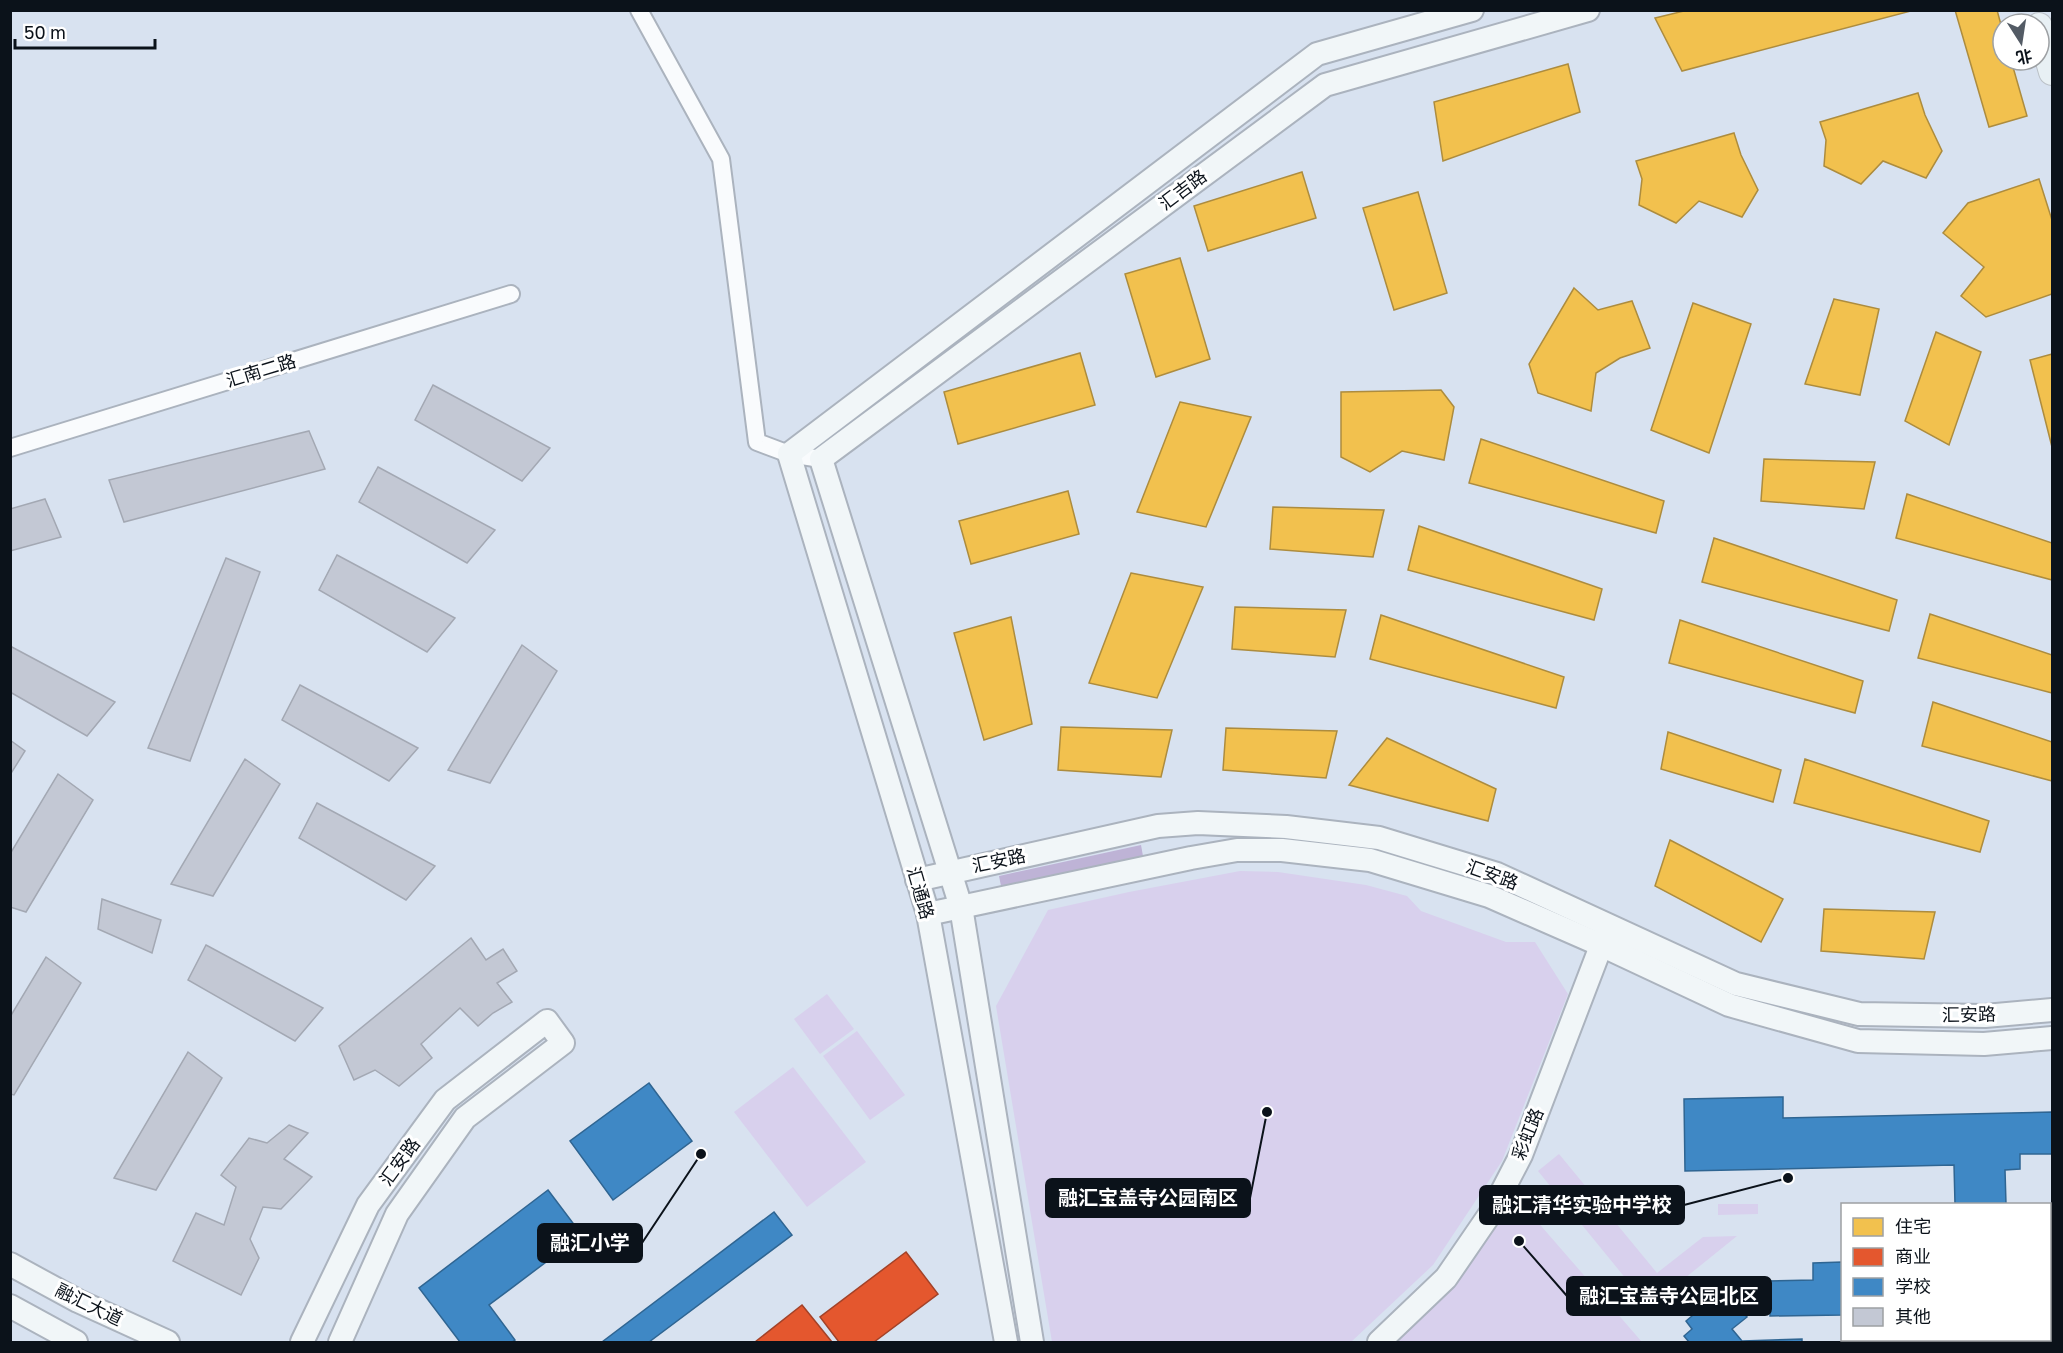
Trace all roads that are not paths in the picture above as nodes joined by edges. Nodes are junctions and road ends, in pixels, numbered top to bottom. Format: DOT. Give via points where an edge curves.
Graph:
graph roads {
  1 [pos="639,10"];
  2 [pos="1472,10"];
  3 [pos="1588,10"];
  4 [pos="511,294"];
  5 [pos="10,448"];
  6 [pos="789,454"];
  7 [pos="821,459"];
  8 [pos="950,871"];
  9 [pos="917,880"];
  10 [pos="961,907"];
  11 [pos="928,914"];
  12 [pos="1605,935"];
  13 [pos="2052,1010"];
  14 [pos="2052,1038"];
  15 [pos="10,1264"];
  16 [pos="10,1306"];
  17 [pos="76,1342"];
  18 [pos="168,1342"];
  19 [pos="302,1342"];
  20 [pos="340,1342"];
  21 [pos="1006,1342"];
  22 [pos="1032,1342"];
  23 [pos="1379,1342"];
  1 -- 6 [label="street" via="721,159 757,442"];
  2 -- 6 [label="street, 汇吉路" via="1317,54"];
  3 -- 7 [label="street, 汇吉路" via="1325,85"];
  4 -- 5 [label="street, 汇南二路"];
  6 -- 7 [label="street"];
  6 -- 9 [label="street, 汇通路"];
  7 -- 8 [label="street, 汇通路"];
  8 -- 9 [label="street, 汇安路"];
  8 -- 10 [label="street, 汇通路"];
  8 -- 12 [label="street, 汇安路" via="1158,826 1286,826 1379,838 1487,871"];
  9 -- 11 [label="street, 汇通路"];
  10 -- 11 [label="street, 汇安路"];
  10 -- 12 [label="street, 汇安路" via="1214,854 1282,850 1370,860"];
  10 -- 22 [label="street, 汇通路"];
  11 -- 21 [label="street, 汇通路"];
  12 -- 13 [label="street, 汇安路" via="1736,984 1859,1014 1985,1016"];
  12 -- 14 [label="street, 汇安路" via="1729,1005 1858,1041 1984,1044"];
  12 -- 23 [label="street, 彩虹路" via="1521,1155 1491,1210 1446,1278"];
  15 -- 18 [label="street, 融汇大道" via="78,1301"];
  16 -- 17 [label="street, 融汇大道"];
  19 -- 20 [label="street, 汇安路" via="368,1205 445,1100 547,1021 563,1043 465,1118 397,1214"];
}
